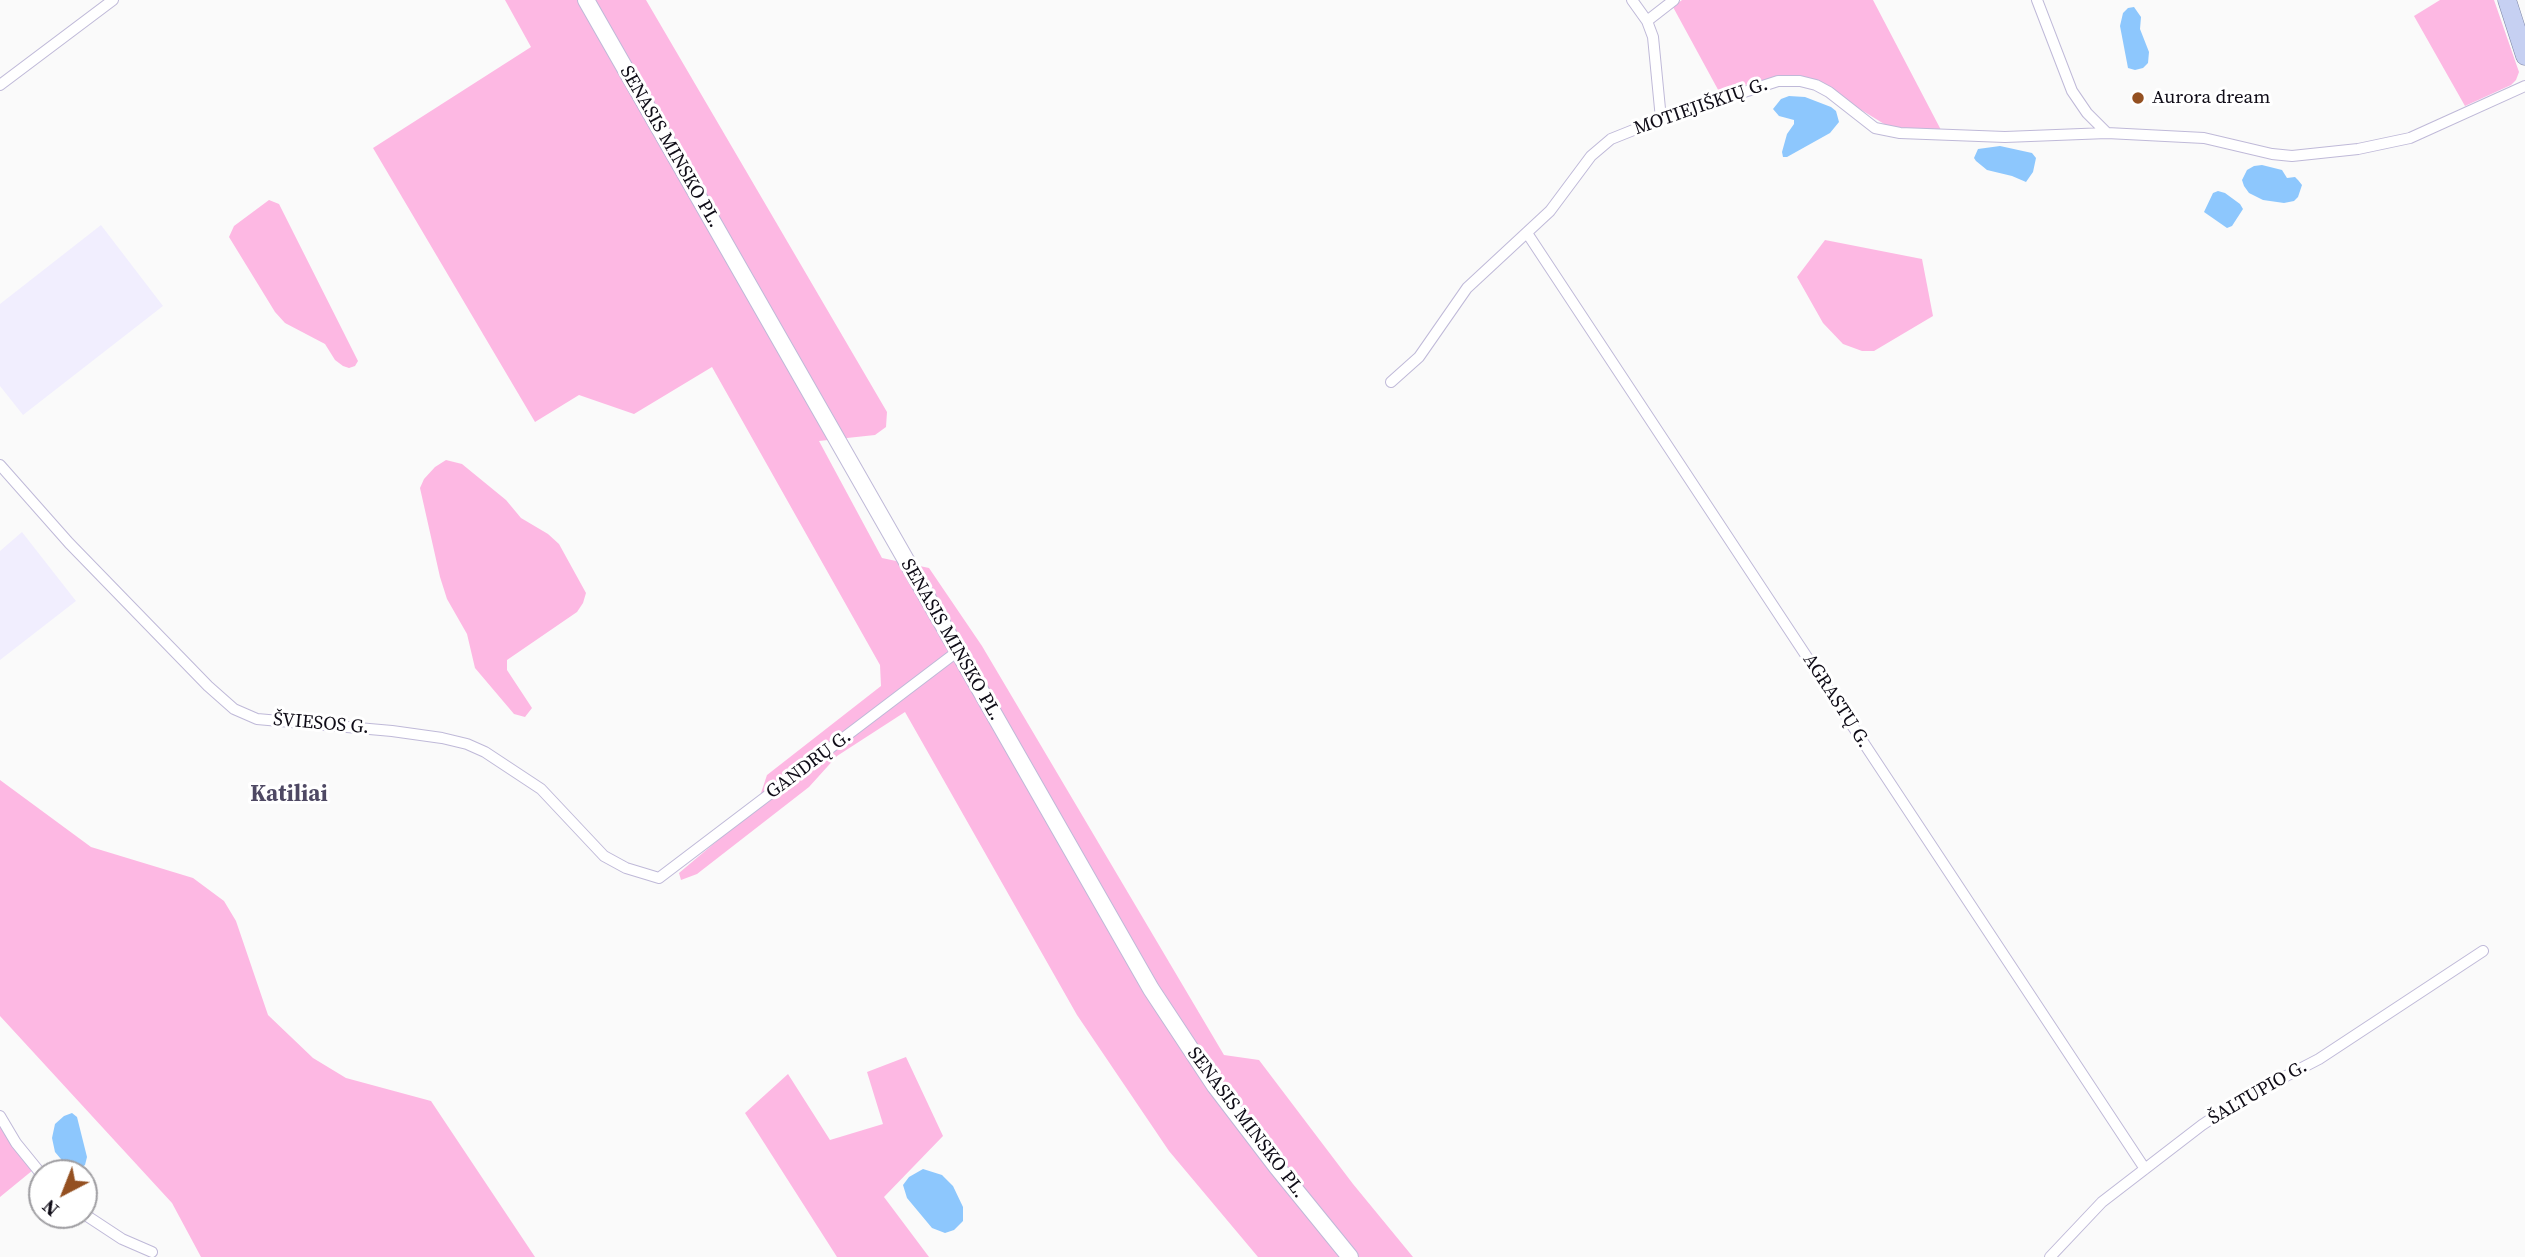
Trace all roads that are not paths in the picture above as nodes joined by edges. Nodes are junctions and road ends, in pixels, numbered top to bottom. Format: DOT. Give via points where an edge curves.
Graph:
graph roads {
  1 [pos="113,0"];
  2 [pos="586,0"];
  3 [pos="1632,0"];
  4 [pos="1674,0"];
  5 [pos="2037,0"];
  6 [pos="2507,0"];
  7 [pos="1647,21"];
  8 [pos="2525,56"];
  9 [pos="0,85"];
  10 [pos="2525,86"];
  11 [pos="1661,119"];
  12 [pos="2107,133"];
  13 [pos="1527,233"];
  14 [pos="1391,382"];
  15 [pos="0,466"];
  16 [pos="958,651"];
  17 [pos="659,878"];
  18 [pos="2483,951"];
  19 [pos="0,1116"];
  20 [pos="29,1159"];
  21 [pos="2145,1169"];
  22 [pos="98,1223"];
  23 [pos="152,1252"];
  24 [pos="1350,1257"];
  25 [pos="2050,1257"];
  1 -- 9 [label="street"];
  2 -- 16 [label="main road, SENASIS MINSKO PL."];
  3 -- 7 [label="street"];
  4 -- 7 [label="street"];
  5 -- 12 [label="street" via="2072,91"];
  6 -- 8 [label="highway"];
  7 -- 11 [label="street" via="1653,37"];
  10 -- 12 [label="street, MOTIEJIŠKIŲ G." via="2410,138 2358,149 2292,156 2204,138"];
  11 -- 12 [label="street, MOTIEJIŠKIŲ G." via="1778,81 1800,80 1829,92 1875,128 1900,133"];
  11 -- 13 [label="street, MOTIEJIŠKIŲ G." via="1611,139 1591,156 1550,211"];
  13 -- 14 [label="street, MOTIEJIŠKIŲ G." via="1466,288 1419,357"];
  13 -- 21 [label="street, AGRASTŲ G."];
  15 -- 17 [label="street, ŠVIESOS G." via="69,543 234,709 257,719 392,731 467,744 541,789 604,856 626,869"];
  16 -- 17 [label="street, GANDRŲ G."];
  16 -- 24 [label="main road, SENASIS MINSKO PL." via="1186,1044"];
  18 -- 21 [label="street, ŠALTUPIO G." via="2319,1059 2238,1101"];
  19 -- 20 [label="street"];
  21 -- 25 [label="street, ŠALTUPIO G." via="2102,1202"];
  22 -- 23 [label="street"];
}
